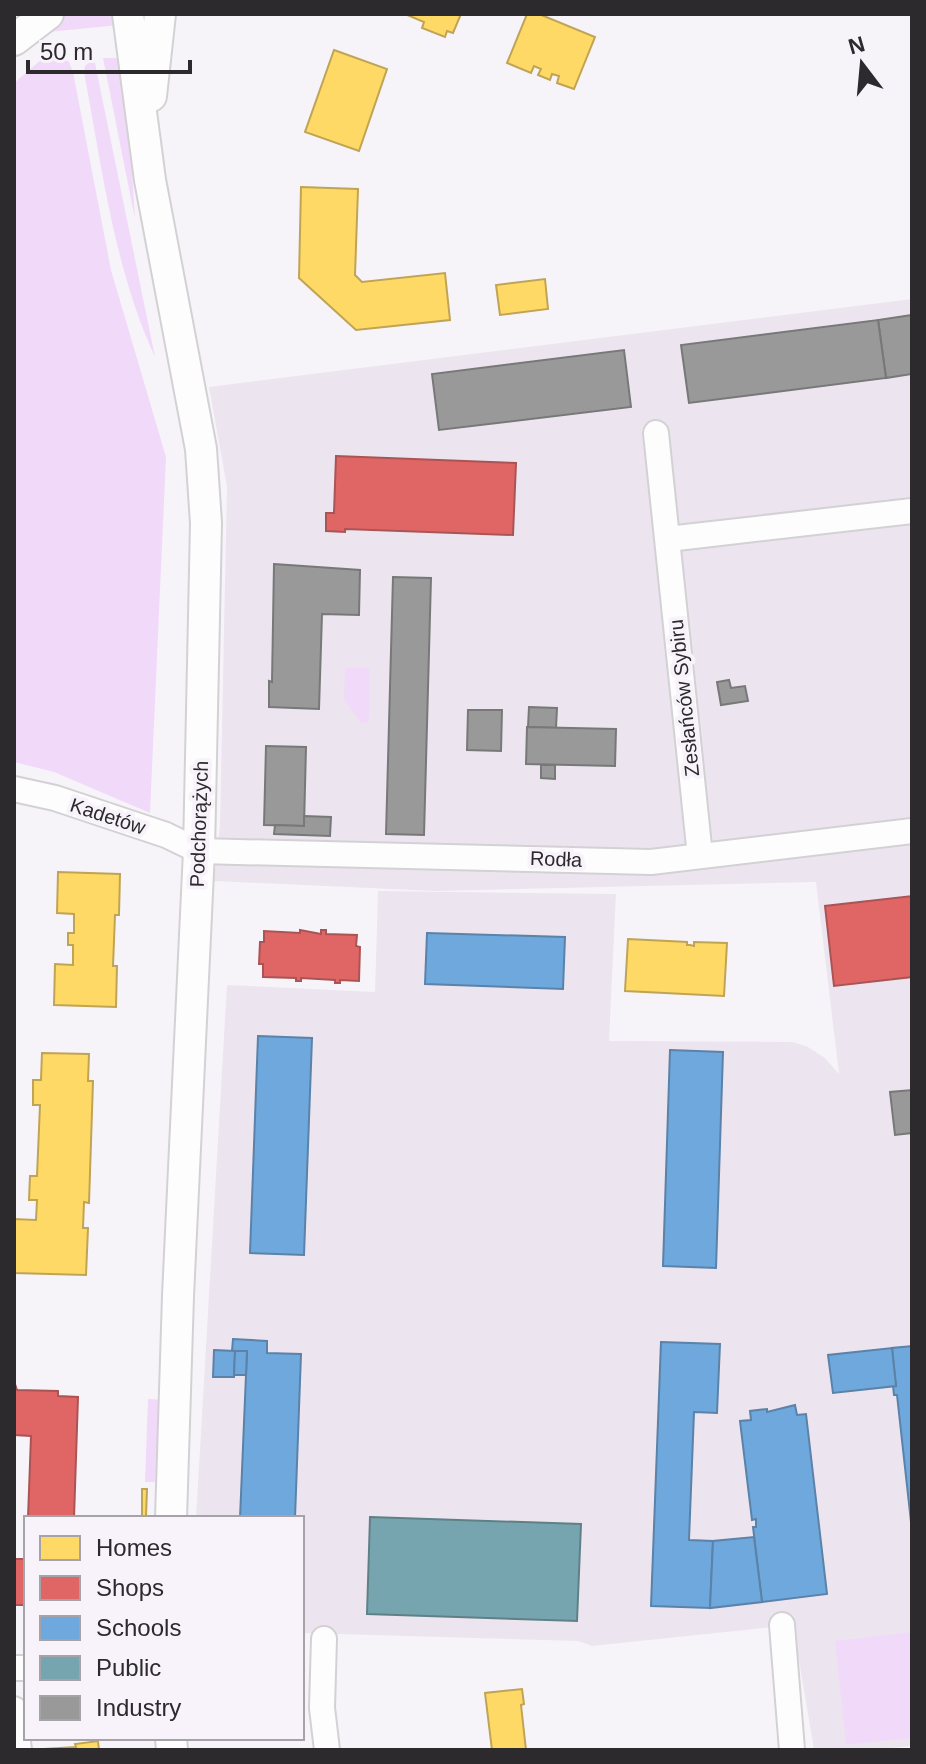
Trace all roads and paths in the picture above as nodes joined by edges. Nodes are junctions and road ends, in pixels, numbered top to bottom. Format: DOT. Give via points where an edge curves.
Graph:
graph roads {
  1 [pos="128,14"];
  2 [pos="160,14"];
  3 [pos="146,134"];
  4 [pos="656,433"];
  5 [pos="912,511"];
  6 [pos="668,539"];
  7 [pos="14,789"];
  8 [pos="912,831"];
  9 [pos="199,851"];
  10 [pos="700,856"];
  11 [pos="171,1516"];
  12 [pos="782,1625"];
  13 [pos="324,1639"];
  14 [pos="14,1709"];
  15 [pos="19,1750"];
  16 [pos="327,1750"];
  17 [pos="792,1750"];
  1 -- 3 [label="street, Podchorążych"];
  2 -- 3 [label="street, Podchorążych"];
  3 -- 9 [label="street, Podchorążych" via="205,490"];
  4 -- 6 [label="street, Zesłańców Sybiru"];
  5 -- 6 [label="street"];
  6 -- 10 [label="street, Zesłańców Sybiru"];
  7 -- 9 [label="street, Kadetów" via="166,835"];
  8 -- 10 [label="street, Rodła"];
  9 -- 10 [label="street, Rodła" via="651,862"];
  9 -- 11 [label="street, Podchorążych"];
  12 -- 17 [label="street"];
  13 -- 16 [label="street"];
  14 -- 15 [label="street"];
}
